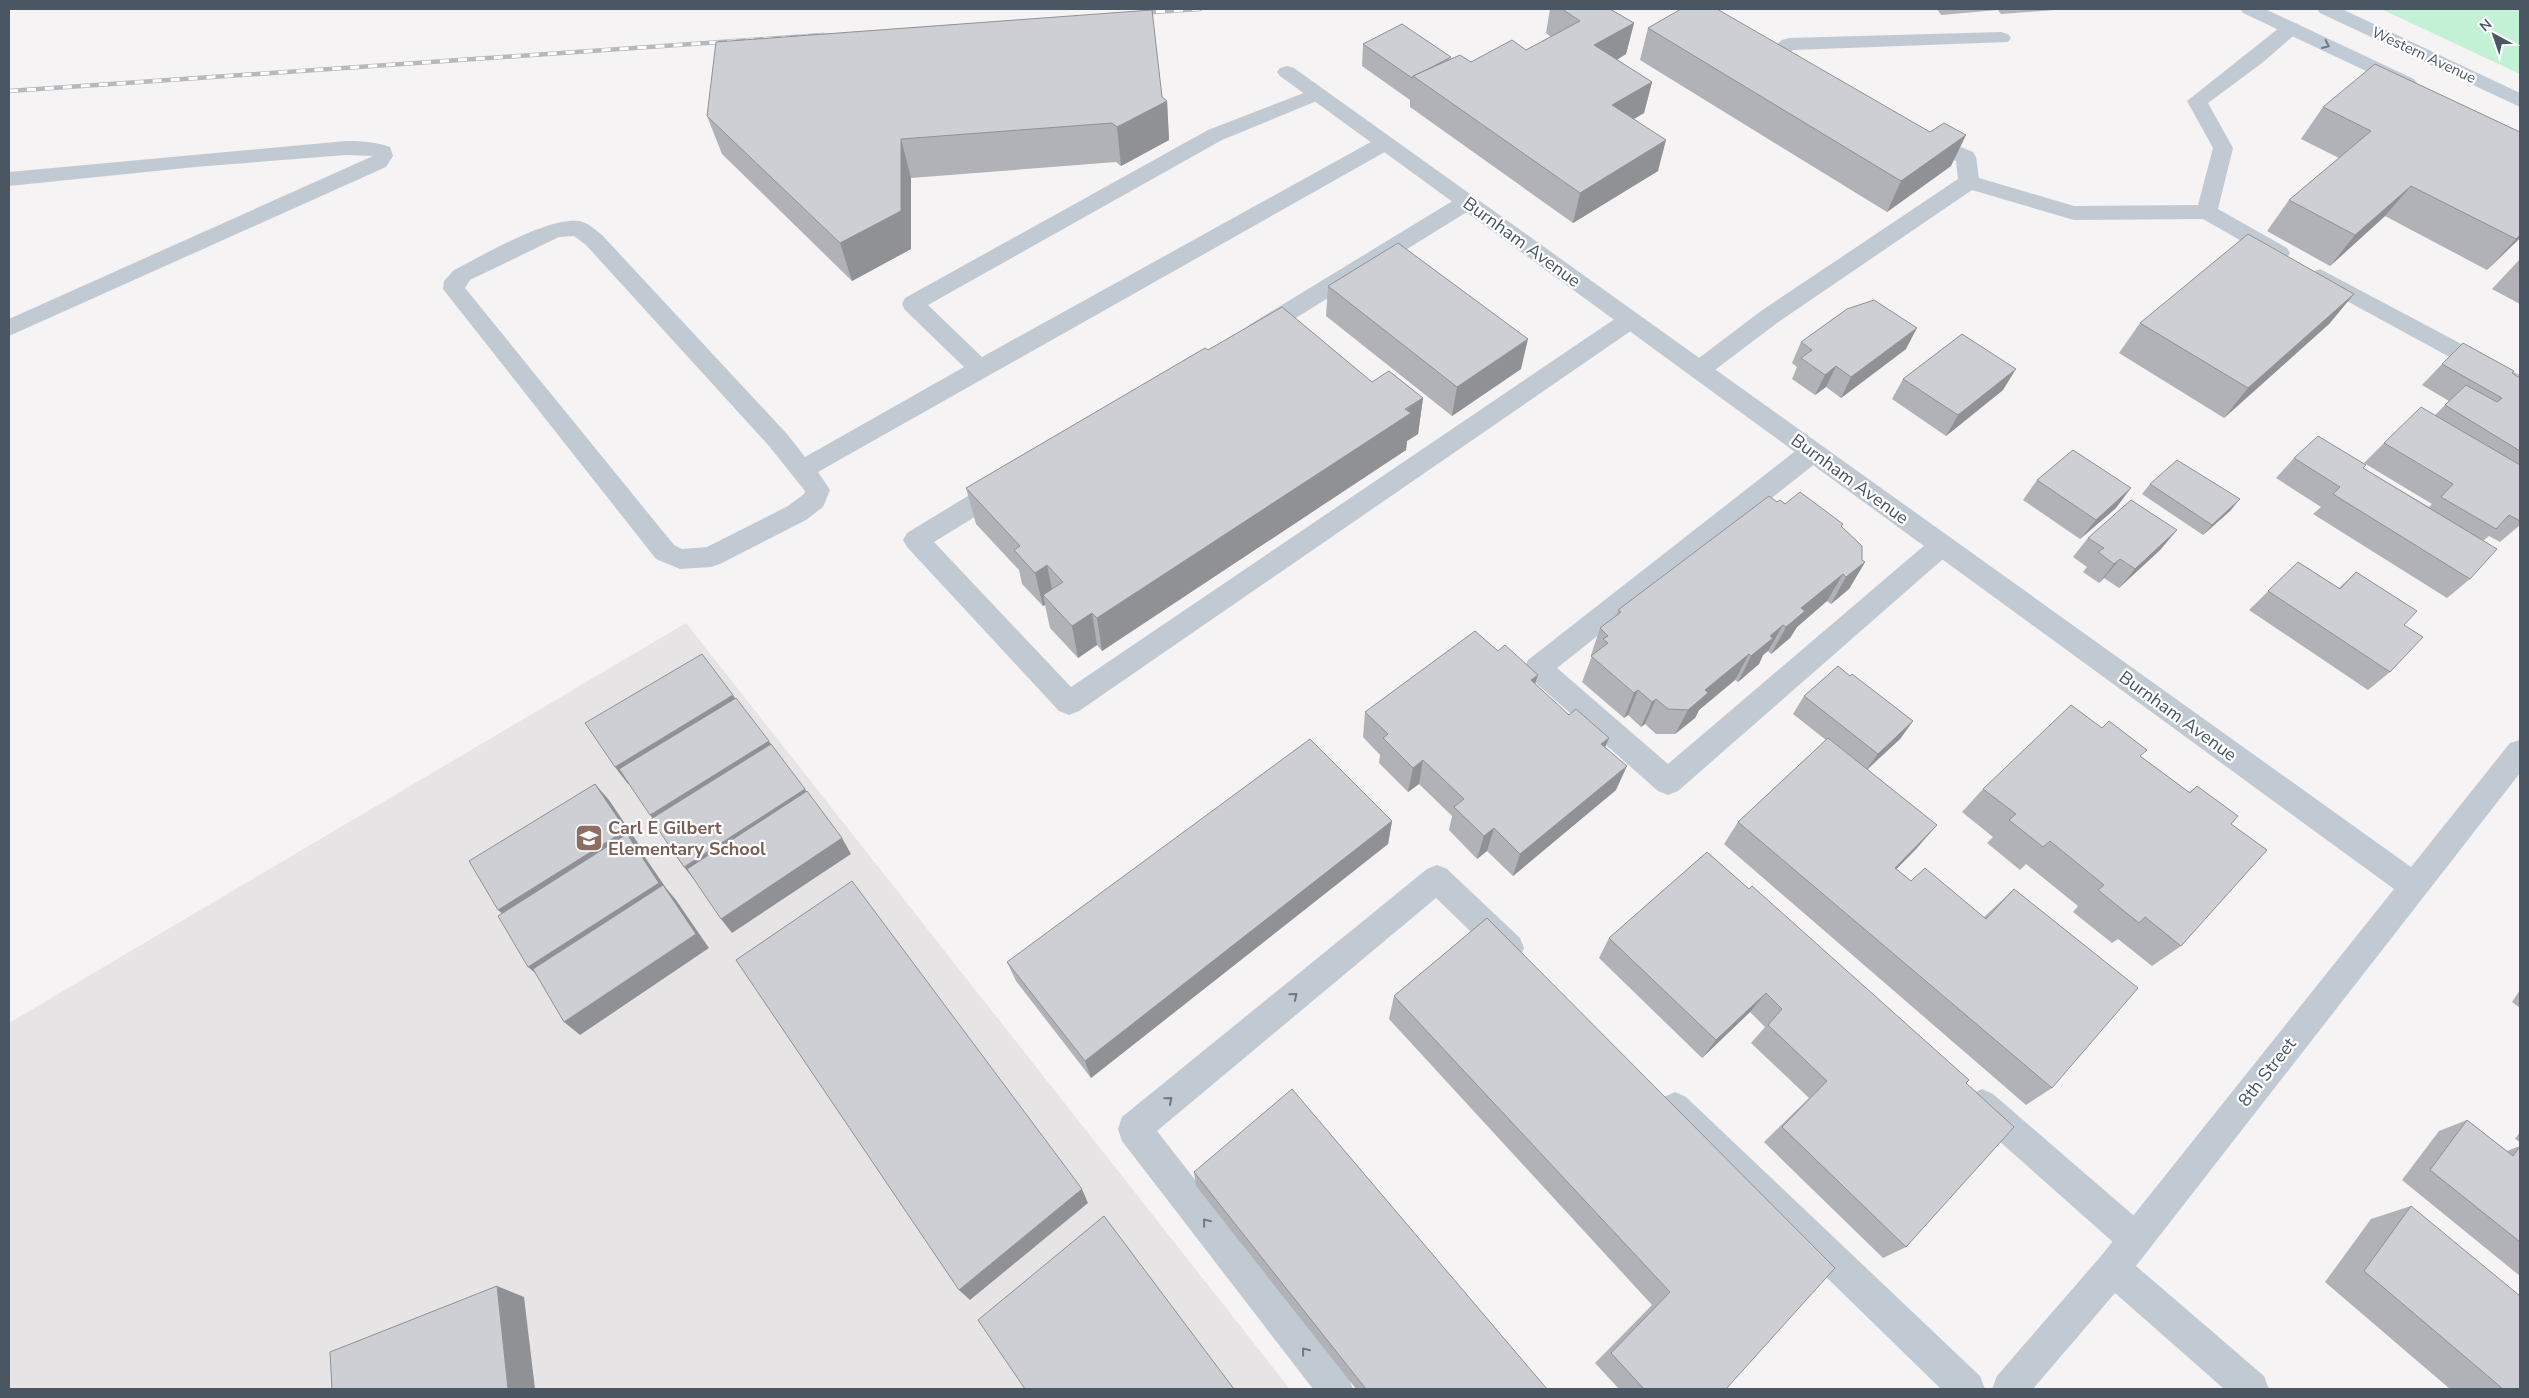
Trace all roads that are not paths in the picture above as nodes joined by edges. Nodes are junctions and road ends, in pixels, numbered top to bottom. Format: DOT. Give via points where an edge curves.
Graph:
graph roads {
  1 [pos="2250,9"];
  2 [pos="2327,9"];
  3 [pos="2290,28"];
  4 [pos="2001,38"];
  5 [pos="1288,72"];
  6 [pos="1814,82"];
  7 [pos="2423,91"];
  8 [pos="1317,94"];
  9 [pos="2520,101"];
  10 [pos="1904,132"];
  11 [pos="1385,143"];
  12 [pos="9,179"];
  13 [pos="1969,182"];
  14 [pos="1467,202"];
  15 [pos="2207,212"];
  16 [pos="1630,320"];
  17 [pos="9,328"];
  18 [pos="1241,341"];
  19 [pos="980,368"];
  20 [pos="1699,370"];
  21 [pos="2520,385"];
  22 [pos="1812,452"];
  23 [pos="802,470"];
  24 [pos="1024,474"];
  25 [pos="1942,545"];
  26 [pos="2520,752"];
  27 [pos="2413,886"];
  28 [pos="1530,968"];
  29 [pos="1958,1083"];
  30 [pos="1652,1086"];
  31 [pos="2135,1240"];
  32 [pos="2113,1268"];
  33 [pos="1335,1389"];
  34 [pos="1967,1389"];
  35 [pos="2010,1389"];
  36 [pos="2251,1389"];
  1 -- 3 [label="main road, Western Avenue"];
  2 -- 9 [label="main road, Western Avenue"];
  3 -- 7 [label="main road, Western Avenue, one-way"];
  3 -- 15 [label="street" via="2255,59 2196,101 2223,148"];
  4 -- 6 [label="street" via="1790,44 1778,51"];
  5 -- 8 [label="street, Burnham Avenue"];
  8 -- 11 [label="street, Burnham Avenue"];
  8 -- 19 [label="street" via="1215,134 913,304"];
  10 -- 13 [label="street" via="1966,157"];
  11 -- 14 [label="street, Burnham Avenue"];
  11 -- 19 [label="street"];
  12 -- 17 [label="street" via="230,157 348,149 378,149 383,152 379,162"];
  13 -- 15 [label="street" via="2074,213"];
  13 -- 20 [label="street" via="1777,312"];
  14 -- 16 [label="street, Burnham Avenue"];
  14 -- 18 [label="street"];
  15 -- 21 [label="street"];
  16 -- 20 [label="street, Burnham Avenue"];
  16 -- 24 [label="street" via="1069,703 916,540"];
  19 -- 23 [label="street"];
  20 -- 22 [label="street, Burnham Avenue"];
  22 -- 25 [label="street, Burnham Avenue"];
  22 -- 25 [label="street" via="1538,668 1668,782"];
  23 -- 23 [label="street" via="772,433 594,240 578,228 555,230 455,281 454,289 665,552 680,559 711,557 796,513 814,500 818,490"];
  25 -- 27 [label="street, Burnham Avenue"];
  26 -- 27 [label="street, 8th Street"];
  27 -- 31 [label="street, 8th Street"];
  33 -- 28 [label="street, one-way" via="1134,1129 1437,879"];
  29 -- 31 [label="street"];
  30 -- 34 [label="street"];
  31 -- 32 [label="street, 8th Street"];
  32 -- 35 [label="street, 8th Street"];
  32 -- 36 [label="street"];
}
